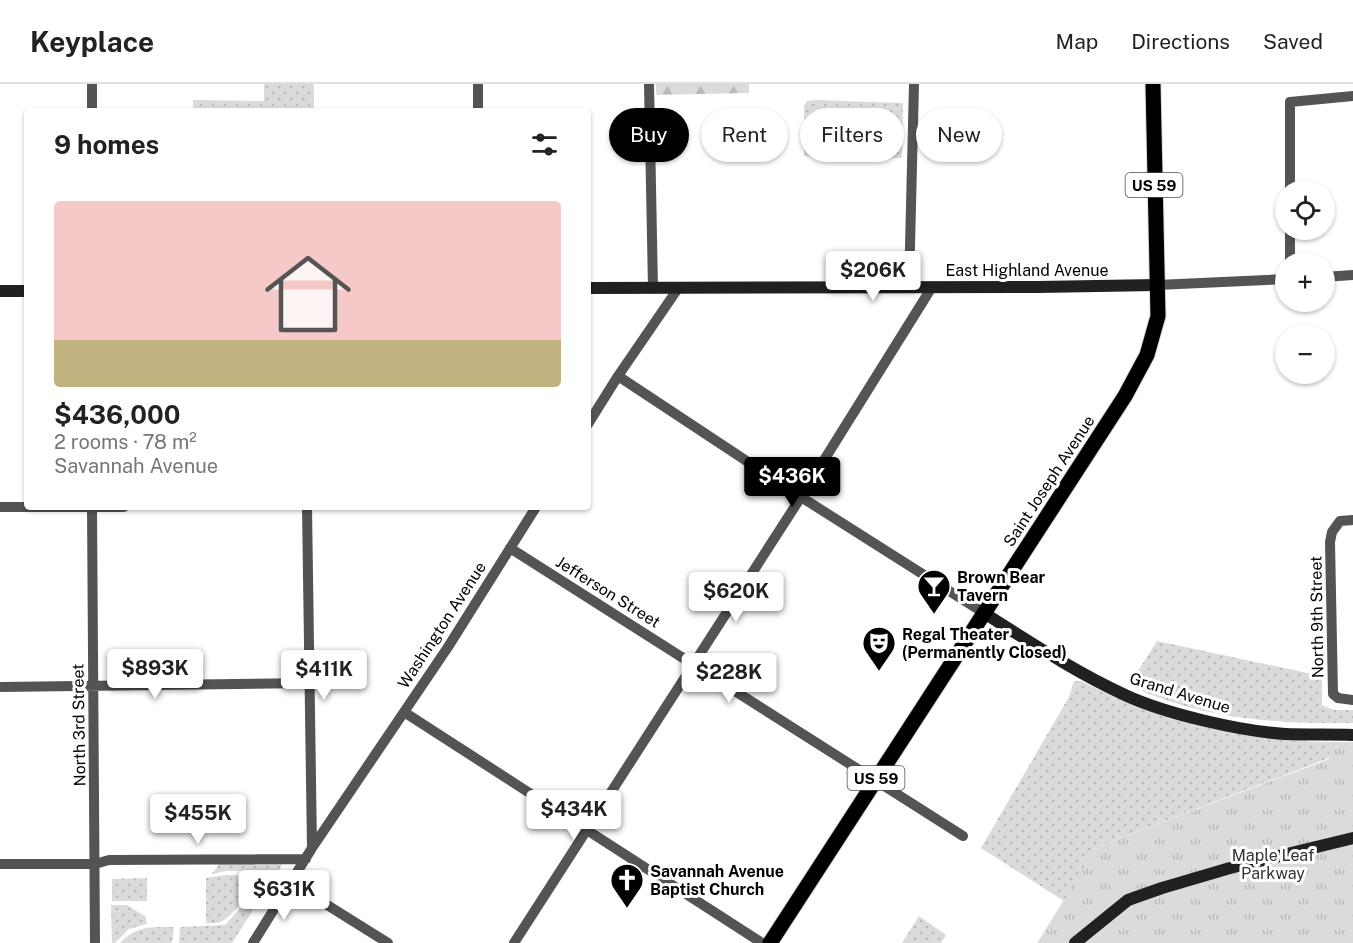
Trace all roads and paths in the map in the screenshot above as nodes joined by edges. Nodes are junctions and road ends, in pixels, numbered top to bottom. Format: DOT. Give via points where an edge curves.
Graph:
graph roads {
  1 [pos="92,84"];
  2 [pos="478,84"];
  3 [pos="649,84"];
  4 [pos="914,84"];
  5 [pos="1152,84"];
  6 [pos="1353,96"];
  7 [pos="92,108"];
  8 [pos="478,108"];
  9 [pos="1290,180"];
  10 [pos="1353,275"];
  11 [pos="1335,276"];
  12 [pos="1275,280"];
  13 [pos="1157,285"];
  14 [pos="679,287"];
  15 [pos="909,287"];
  16 [pos="932,287"];
  17 [pos="591,288"];
  18 [pos="653,288"];
  19 [pos="0,291"];
  20 [pos="24,291"];
  21 [pos="618,376"];
  22 [pos="591,419"];
  23 [pos="801,497"];
  24 [pos="0,507"];
  25 [pos="24,507"];
  26 [pos="92,510"];
  27 [pos="308,510"];
  28 [pos="534,510"];
  29 [pos="1353,520"];
  30 [pos="510,548"];
  31 [pos="984,613"];
  32 [pos="693,664"];
  33 [pos="310,683"];
  34 [pos="93,686"];
  35 [pos="0,687"];
  36 [pos="1353,700"];
  37 [pos="404,712"];
  38 [pos="1353,735"];
  39 [pos="875,780"];
  40 [pos="586,831"];
  41 [pos="963,836"];
  42 [pos="1353,838"];
  43 [pos="312,848"];
  44 [pos="306,859"];
  45 [pos="0,864"];
  46 [pos="95,864"];
  47 [pos="292,883"];
  48 [pos="95,943"];
  49 [pos="253,943"];
  50 [pos="388,943"];
  51 [pos="514,943"];
  52 [pos="762,943"];
  53 [pos="770,943"];
  54 [pos="1075,943"];
  1 -- 7 [label="street"];
  2 -- 8 [label="street"];
  3 -- 18 [label="street"];
  4 -- 15 [label="street"];
  5 -- 13 [label="main road, Saint Joseph Avenue / US 59"];
  6 -- 9 [label="street" via="1290,102"];
  10 -- 11 [label="street"];
  12 -- 13 [label="street, East Highland Avenue"];
  13 -- 16 [label="street, East Highland Avenue"];
  13 -- 31 [label="main road, Saint Joseph Avenue / US 59" via="1154,333 1131,386"];
  14 -- 15 [label="street, East Highland Avenue"];
  14 -- 18 [label="street, East Highland Avenue"];
  14 -- 21 [label="street"];
  15 -- 16 [label="street, East Highland Avenue"];
  16 -- 23 [label="street"];
  17 -- 18 [label="street, East Highland Avenue"];
  19 -- 20 [label="street"];
  21 -- 22 [label="street"];
  21 -- 23 [label="street"];
  23 -- 31 [label="street"];
  23 -- 32 [label="street"];
  24 -- 25 [label="street"];
  26 -- 34 [label="street, North 3rd Street"];
  27 -- 33 [label="street"];
  28 -- 30 [label="street, Washington Avenue"];
  29 -- 36 [label="street, North 9th Street" via="1340,520 1330,542 1333,694"];
  30 -- 32 [label="street, Jefferson Street"];
  30 -- 37 [label="street, Washington Avenue"];
  31 -- 38 [label="street, Grand Avenue" via="1074,670 1157,707 1283,734"];
  31 -- 39 [label="main road, Saint Joseph Avenue / US 59"];
  32 -- 39 [label="street, Jefferson Street"];
  32 -- 40 [label="street"];
  33 -- 34 [label="street"];
  33 -- 43 [label="street"];
  34 -- 35 [label="street"];
  34 -- 46 [label="street, North 3rd Street"];
  37 -- 40 [label="street"];
  37 -- 43 [label="street, Washington Avenue"];
  39 -- 41 [label="street, Jefferson Street"];
  39 -- 53 [label="main road, Saint Joseph Avenue / US 59"];
  40 -- 51 [label="street"];
  40 -- 52 [label="street"];
  42 -- 54 [label="street" via="1230,868 1128,900"];
  43 -- 44 [label="street, Washington Avenue"];
  44 -- 46 [label="street" via="109,860"];
  44 -- 47 [label="street, Washington Avenue"];
  45 -- 46 [label="street"];
  46 -- 48 [label="street, North 3rd Street"];
  47 -- 49 [label="street"];
  47 -- 50 [label="street"];
}
